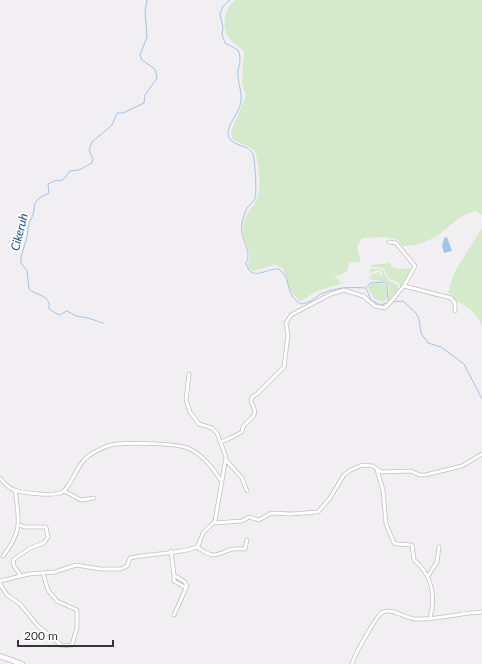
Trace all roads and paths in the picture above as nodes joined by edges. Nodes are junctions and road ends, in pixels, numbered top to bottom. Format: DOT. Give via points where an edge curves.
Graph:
graph roads {
  1 [pos="390,242"];
  2 [pos="404,286"];
  3 [pos="454,311"];
  4 [pos="189,374"];
  5 [pos="221,442"];
  6 [pos="482,454"];
  7 [pos="226,460"];
  8 [pos="377,470"];
  9 [pos="0,478"];
  10 [pos="222,482"];
  11 [pos="15,490"];
  12 [pos="64,491"];
  13 [pos="247,491"];
  14 [pos="94,498"];
  15 [pos="214,523"];
  16 [pos="19,525"];
  17 [pos="247,540"];
  18 [pos="197,547"];
  19 [pos="439,547"];
  20 [pos="171,551"];
  21 [pos="3,556"];
  22 [pos="42,573"];
  23 [pos="21,576"];
  24 [pos="428,576"];
  25 [pos="0,583"];
  26 [pos="482,612"];
  27 [pos="174,615"];
  28 [pos="430,618"];
  29 [pos="0,656"];
  30 [pos="22,664"];
  31 [pos="352,664"];
  1 -- 2 [label="street" via="396,243 414,266"];
  2 -- 3 [label="street" via="451,298"];
  2 -- 5 [label="street" via="390,302 380,308 363,296 344,290 291,315 286,323 288,335 284,367 252,397 255,413 242,432"];
  4 -- 5 [label="street" via="186,400 190,412 200,424 215,430"];
  5 -- 7 [label="street"];
  6 -- 8 [label="street" via="462,466 425,475 410,471"];
  7 -- 10 [label="street"];
  7 -- 13 [label="street" via="242,478"];
  8 -- 15 [label="street" via="366,464 348,471 318,512 274,513 259,520 247,517 242,520"];
  8 -- 24 [label="street" via="383,490 386,524 394,543 412,545 414,560"];
  9 -- 11 [label="street"];
  10 -- 12 [label="street" via="204,459 187,448 121,444 111,445 88,457"];
  10 -- 15 [label="street"];
  11 -- 12 [label="street" via="53,494"];
  11 -- 16 [label="street"];
  12 -- 14 [label="street" via="81,500"];
  15 -- 18 [label="street" via="203,533"];
  16 -- 21 [label="street" via="11,545"];
  16 -- 23 [label="street" via="46,527 48,537 44,543 30,548 13,560"];
  17 -- 18 [label="street" via="245,549 229,550 222,554 209,555"];
  18 -- 20 [label="street"];
  19 -- 24 [label="street" via="437,562"];
  20 -- 22 [label="street" via="130,558 127,566 121,569 100,569 81,565"];
  20 -- 27 [label="street" via="174,574 185,582 186,588"];
  22 -- 23 [label="street"];
  22 -- 25 [label="street" via="48,590 57,601 77,610 77,628 72,645 62,646 38,626 20,604 7,595"];
  23 -- 25 [label="street"];
  24 -- 28 [label="street" via="433,592"];
  26 -- 28 [label="street"];
  28 -- 31 [label="street" via="414,619 389,611 381,613 358,649"];
  29 -- 30 [label="street"];
}
